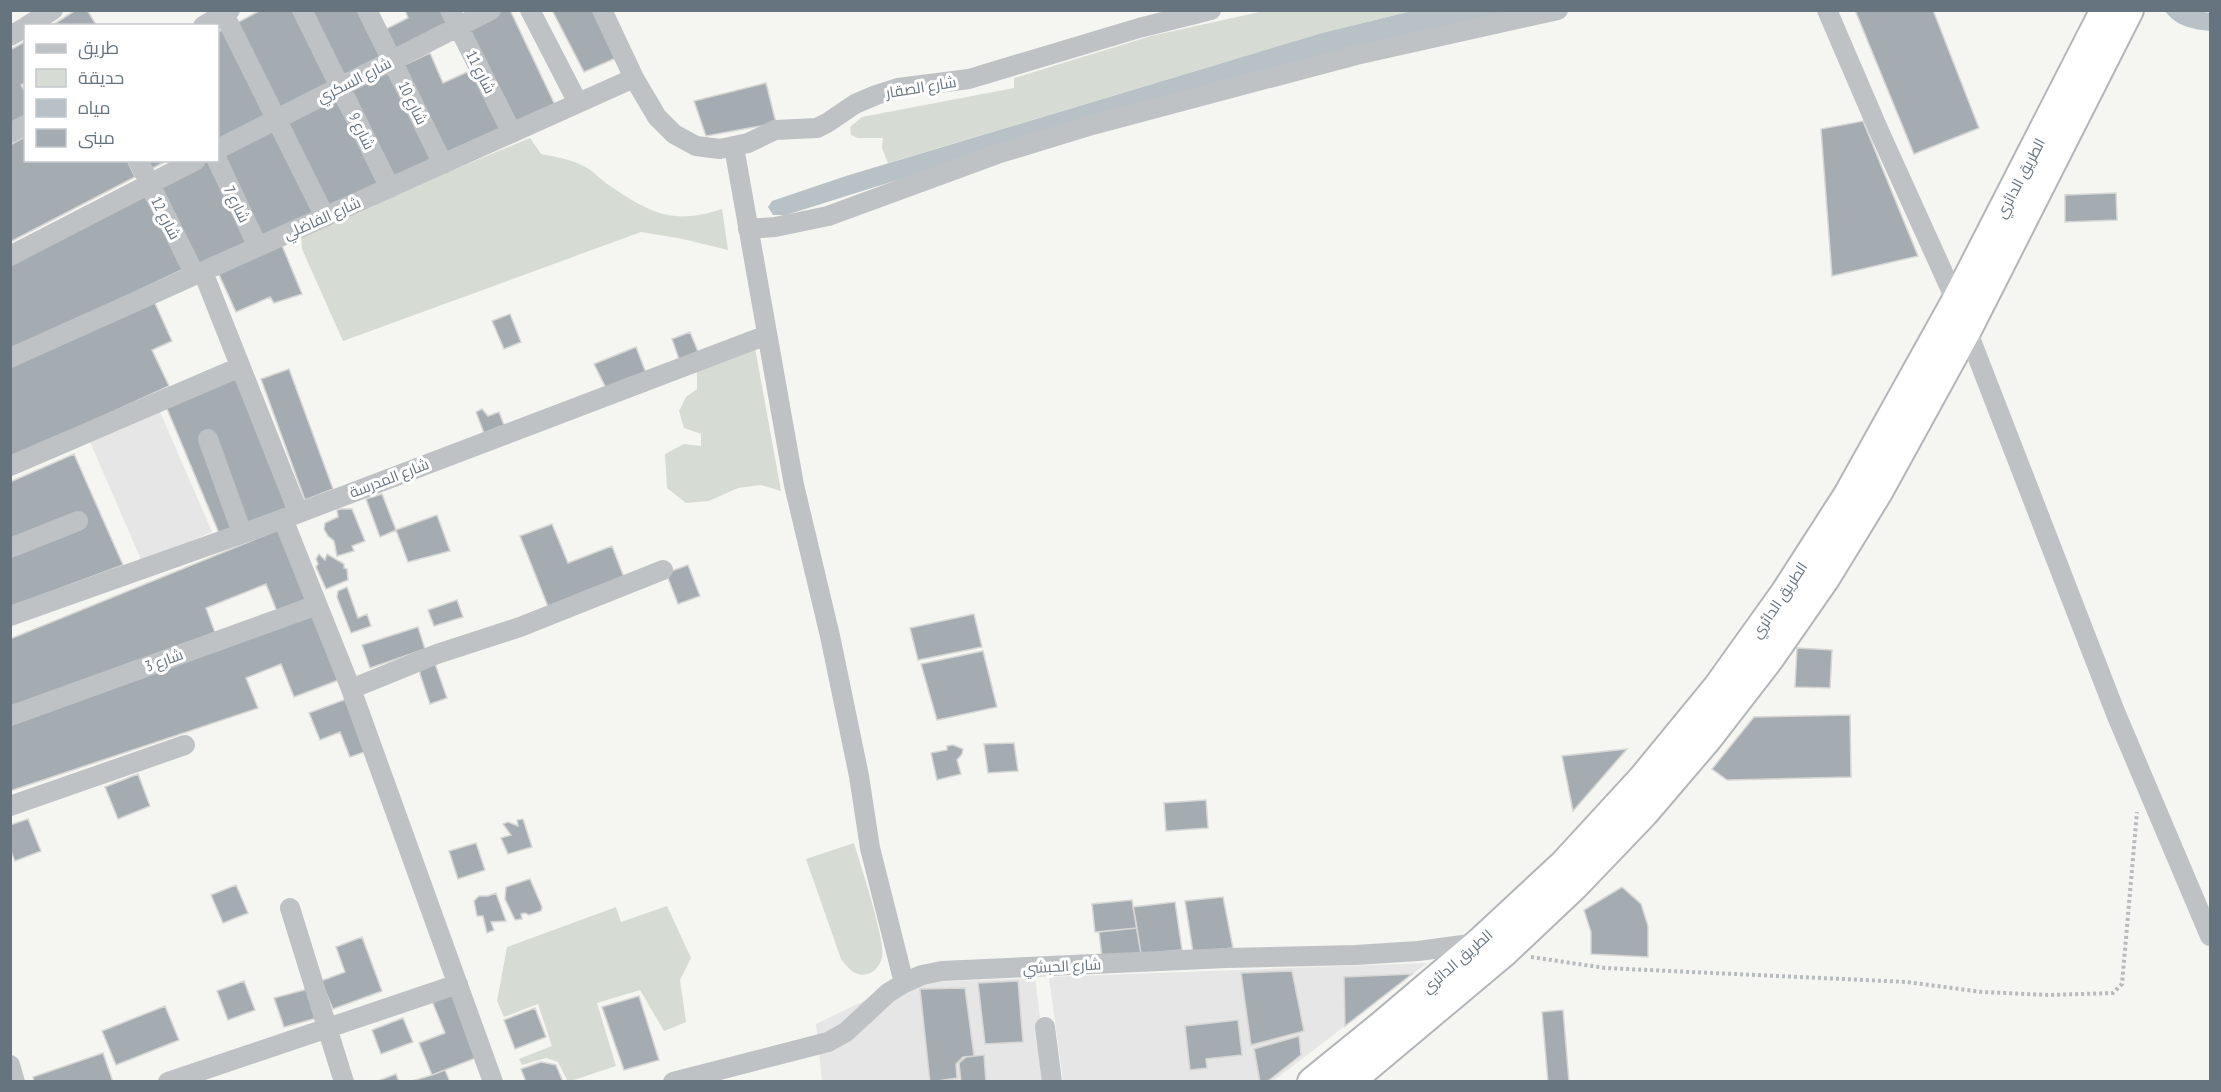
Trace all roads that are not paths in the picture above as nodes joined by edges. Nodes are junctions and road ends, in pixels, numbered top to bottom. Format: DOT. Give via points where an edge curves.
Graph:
graph roads {
  1 [pos="53,10"];
  2 [pos="302,10"];
  3 [pos="367,10"];
  4 [pos="491,10"];
  5 [pos="530,10"];
  6 [pos="602,10"];
  7 [pos="1211,10"];
  8 [pos="1558,10"];
  9 [pos="1827,10"];
  10 [pos="2105,10"];
  11 [pos="2129,10"];
  12 [pos="227,12"];
  13 [pos="455,19"];
  14 [pos="29,24"];
  15 [pos="206,24"];
  16 [pos="24,27"];
  17 [pos="10,36"];
  18 [pos="392,61"];
  19 [pos="634,78"];
  20 [pos="340,87"];
  21 [pos="578,103"];
  22 [pos="277,119"];
  23 [pos="24,126"];
  24 [pos="10,133"];
  25 [pos="512,133"];
  26 [pos="734,147"];
  27 [pos="219,149"];
  28 [pos="139,162"];
  29 [pos="192,162"];
  30 [pos="218,162"];
  31 [pos="443,164"];
  32 [pos="149,184"];
  33 [pos="390,188"];
  34 [pos="325,217"];
  35 [pos="748,229"];
  36 [pos="258,247"];
  37 [pos="10,256"];
  38 [pos="199,274"];
  39 [pos="1956,301"];
  40 [pos="1967,330"];
  41 [pos="767,335"];
  42 [pos="10,358"];
  43 [pos="240,367"];
  44 [pos="208,440"];
  45 [pos="10,466"];
  46 [pos="290,515"];
  47 [pos="78,521"];
  48 [pos="243,533"];
  49 [pos="10,548"];
  50 [pos="663,570"];
  51 [pos="317,605"];
  52 [pos="10,616"];
  53 [pos="351,689"];
  54 [pos="10,716"];
  55 [pos="185,745"];
  56 [pos="10,806"];
  57 [pos="290,908"];
  58 [pos="2211,936"];
  59 [pos="1491,948"];
  60 [pos="904,983"];
  61 [pos="458,984"];
  62 [pos="1045,1027"];
  63 [pos="327,1028"];
  64 [pos="10,1065"];
  65 [pos="15,1082"];
  66 [pos="168,1082"];
  67 [pos="344,1082"];
  68 [pos="493,1082"];
  69 [pos="673,1082"];
  70 [pos="1052,1082"];
  71 [pos="1312,1082"];
  72 [pos="1349,1082"];
  1 -- 14 [label="street"];
  2 -- 20 [label="street, شارع 9"];
  3 -- 18 [label="street, شارع 10"];
  4 -- 13 [label="street, شارع السكري"];
  5 -- 21 [label="street"];
  6 -- 19 [label="street, شارع الصقار"];
  7 -- 26 [label="street, شارع الصقار" via="969,80 898,88 855,104 817,128 775,130"];
  8 -- 35 [label="street" via="1356,55 1115,119 997,154 828,216"];
  9 -- 39 [label="street"];
  10 -- 39 [label="highway, الطريق الدائري"];
  11 -- 40 [label="highway, الطريق الدائري"];
  12 -- 15 [label="street"];
  12 -- 22 [label="street"];
  13 -- 18 [label="street, شارع السكري"];
  13 -- 25 [label="street, شارع 11"];
  16 -- 17 [label="street"];
  18 -- 20 [label="street, شارع السكري"];
  18 -- 31 [label="street, شارع 10"];
  19 -- 21 [label="street, شارع الفاضلي"];
  19 -- 26 [label="street, شارع الصقار" via="657,117 674,134 696,146"];
  20 -- 22 [label="street, شارع السكري"];
  20 -- 33 [label="street, شارع 9"];
  21 -- 25 [label="street, شارع الفاضلي"];
  22 -- 27 [label="street, شارع السكري"];
  22 -- 34 [label="street"];
  23 -- 24 [label="street"];
  25 -- 31 [label="street, شارع الفاضلي"];
  26 -- 35 [label="street"];
  28 -- 32 [label="street, شارع 12"];
  29 -- 32 [label="street"];
  30 -- 36 [label="street, شارع 7"];
  31 -- 33 [label="street, شارع الفاضلي"];
  32 -- 37 [label="street"];
  32 -- 38 [label="street, شارع 12"];
  33 -- 34 [label="street, شارع الفاضلي"];
  34 -- 36 [label="street, شارع الفاضلي"];
  35 -- 41 [label="street"];
  36 -- 38 [label="street, شارع الفاضلي"];
  38 -- 42 [label="street, شارع الفاضلي"];
  38 -- 43 [label="street, شارع 12"];
  39 -- 59 [label="highway, الطريق الدائري" via="1848,495 1717,688 1643,778"];
  40 -- 58 [label="street" via="2116,714"];
  40 -- 59 [label="highway, الطريق الدائري" via="1878,492 1769,659 1644,813 1575,885"];
  41 -- 46 [label="street, شارع المدرسة"];
  41 -- 60 [label="street" via="794,484 859,776 870,848"];
  43 -- 45 [label="street"];
  43 -- 46 [label="street, شارع 12"];
  44 -- 48 [label="street"];
  46 -- 48 [label="street, شارع المدرسة"];
  46 -- 51 [label="street, شارع 12"];
  47 -- 49 [label="street"];
  48 -- 52 [label="street, شارع المدرسة"];
  50 -- 53 [label="street"];
  51 -- 53 [label="street, شارع 12"];
  51 -- 54 [label="street, شارع 3"];
  53 -- 61 [label="street, شارع 12"];
  55 -- 56 [label="street"];
  57 -- 63 [label="street"];
  59 -- 60 [label="street, شارع الحبشي" via="942,971"];
  59 -- 71 [label="highway, الطريق الدائري"];
  59 -- 72 [label="highway, الطريق الدائري"];
  60 -- 69 [label="street, شارع الحبشي" via="846,1032 828,1042"];
  61 -- 63 [label="street"];
  61 -- 68 [label="street, شارع 12"];
  62 -- 70 [label="street"];
  63 -- 66 [label="street"];
  63 -- 67 [label="street"];
  64 -- 65 [label="street"];
}
